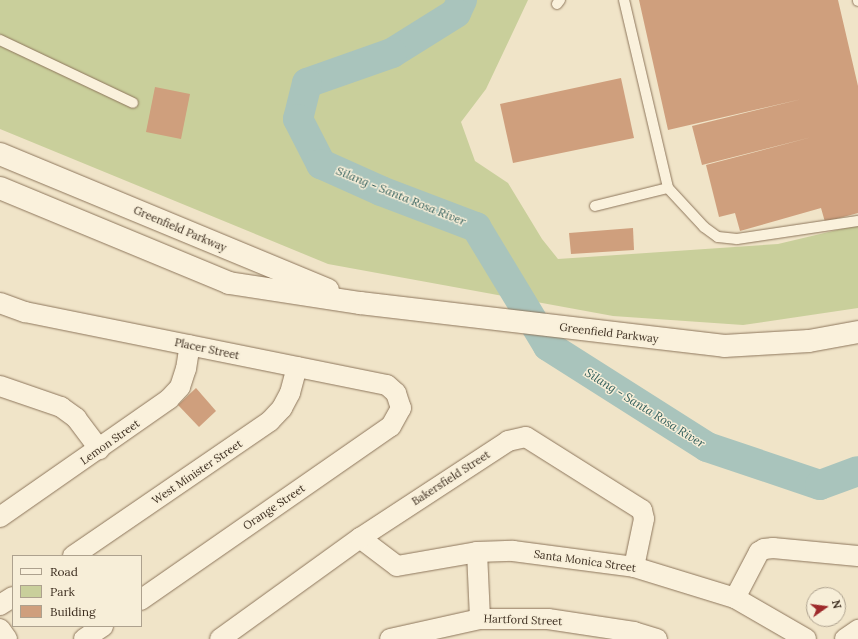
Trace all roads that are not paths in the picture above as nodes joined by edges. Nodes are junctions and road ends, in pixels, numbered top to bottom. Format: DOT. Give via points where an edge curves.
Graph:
graph roads {
  1 [pos="624,0"];
  2 [pos="0,40"];
  3 [pos="133,103"];
  4 [pos="0,154"];
  5 [pos="0,188"];
  6 [pos="668,188"];
  7 [pos="595,206"];
  8 [pos="858,221"];
  9 [pos="0,303"];
  10 [pos="360,303"];
  11 [pos="858,332"];
  12 [pos="190,345"];
  13 [pos="297,367"];
  14 [pos="0,386"];
  15 [pos="401,408"];
  16 [pos="99,449"];
  17 [pos="2,513"];
  18 [pos="360,538"];
  19 [pos="477,552"];
  20 [pos="74,555"];
  21 [pos="858,556"];
  22 [pos="634,567"];
  23 [pos="12,598"];
  24 [pos="735,598"];
  25 [pos="142,599"];
  26 [pos="0,605"];
  27 [pos="480,619"];
  28 [pos="102,627"];
  29 [pos="0,629"];
  30 [pos="858,630"];
  31 [pos="7,639"];
  32 [pos="84,639"];
  33 [pos="220,639"];
  34 [pos="390,639"];
  35 [pos="657,639"];
  36 [pos="806,639"];
  37 [pos="845,639"];
  1 -- 6 [label="lane"];
  2 -- 3 [label="lane"];
  4 -- 10 [label="main road, Greenfield Parkway"];
  5 -- 10 [label="main road, Greenfield Parkway" via="229,283"];
  6 -- 7 [label="lane"];
  6 -- 8 [label="lane" via="704,227 718,237 737,239"];
  9 -- 12 [label="street, Placer Street" via="25,312"];
  10 -- 11 [label="main road, Greenfield Parkway" via="724,346 809,341"];
  12 -- 13 [label="street, Placer Street"];
  12 -- 16 [label="street, Lemon Street" via="180,387 169,399"];
  13 -- 15 [label="street, Placer Street" via="387,385 396,393"];
  13 -- 20 [label="street, West Minister Street" via="290,392 282,408 270,421"];
  14 -- 16 [label="street" via="61,407 76,418"];
  15 -- 25 [label="street, Orange Street" via="391,426"];
  16 -- 17 [label="street, Lemon Street"];
  18 -- 19 [label="street, Santa Monica Street" via="397,566"];
  18 -- 22 [label="street, Bakersfield Street" via="508,441 526,437 642,510 644,520"];
  18 -- 33 [label="street, Bakersfield Street"];
  19 -- 22 [label="street, Santa Monica Street" via="513,551"];
  19 -- 27 [label="street"];
  21 -- 24 [label="street" via="764,549 759,552"];
  22 -- 24 [label="street, Santa Monica Street"];
  23 -- 26 [label="street"];
  24 -- 36 [label="street, Santa Monica Street"];
  27 -- 34 [label="street, Hartford Street"];
  27 -- 35 [label="street, Hartford Street" via="548,619 634,632"];
  28 -- 32 [label="street"];
  29 -- 31 [label="street"];
  30 -- 37 [label="street"];
}
